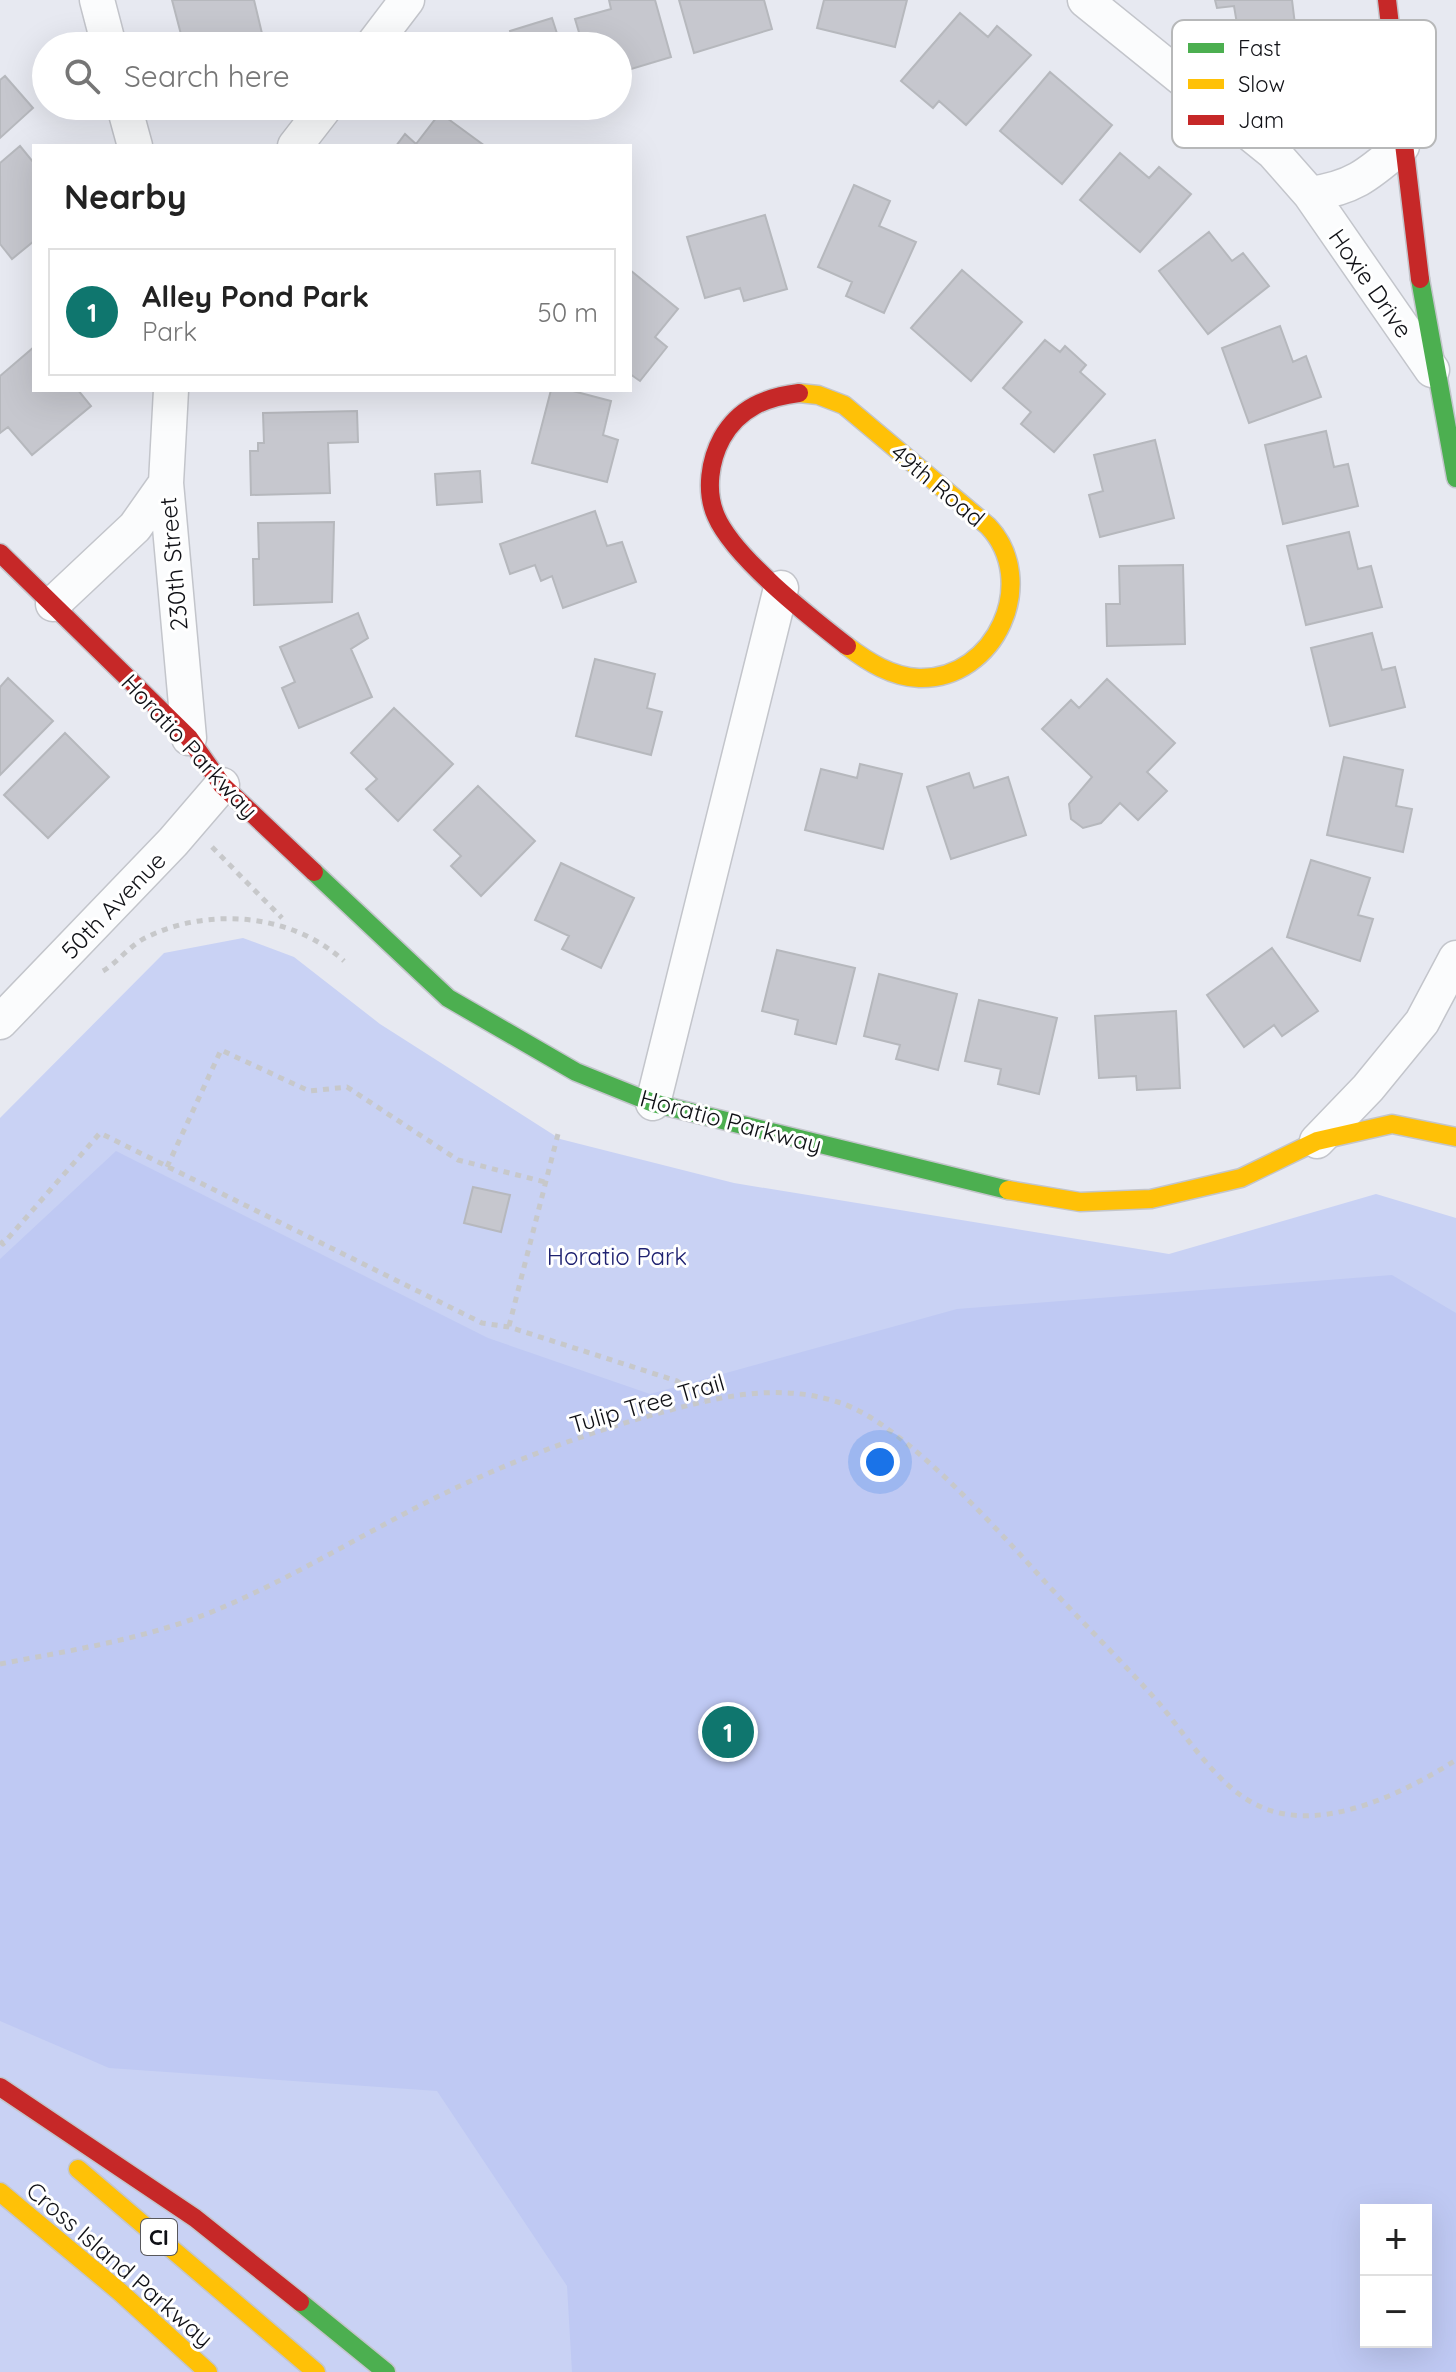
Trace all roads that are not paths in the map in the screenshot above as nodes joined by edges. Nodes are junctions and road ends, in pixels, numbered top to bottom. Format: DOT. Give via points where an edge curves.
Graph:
graph roads {
  1 [pos="97,0"];
  2 [pos="407,0"];
  3 [pos="1085,0"];
  4 [pos="1387,0"];
  5 [pos="1389,20"];
  6 [pos="105,32"];
  7 [pos="383,32"];
  8 [pos="1172,70"];
  9 [pos="128,120"];
  10 [pos="315,120"];
  11 [pos="134,144"];
  12 [pos="297,144"];
  13 [pos="1268,148"];
  14 [pos="1400,148"];
  15 [pos="1402,148"];
  16 [pos="1310,194"];
  17 [pos="1444,374"];
  18 [pos="171,392"];
  19 [pos="1456,478"];
  20 [pos="166,483"];
  21 [pos="0,553"];
  22 [pos="781,588"];
  23 [pos="53,604"];
  24 [pos="189,738"];
  25 [pos="222,785"];
  26 [pos="1456,958"];
  27 [pos="0,1022"];
  28 [pos="653,1103"];
  29 [pos="1456,1137"];
  30 [pos="1317,1141"];
  31 [pos="0,2087"];
  32 [pos="0,2103"];
  33 [pos="45,2141"];
  34 [pos="69,2161"];
  35 [pos="0,2192"];
  36 [pos="120,2292"];
  37 [pos="190,2372"];
  38 [pos="208,2372"];
  39 [pos="316,2372"];
  40 [pos="386,2372"];
  1 -- 6 [label="street"];
  2 -- 7 [label="street"];
  3 -- 8 [label="street, Hoxie Drive"];
  4 -- 5 [label="main road"];
  9 -- 11 [label="street"];
  10 -- 12 [label="street"];
  13 -- 16 [label="street, Hoxie Drive"];
  14 -- 16 [label="street, Hoxie Drive" via="1363,180"];
  15 -- 17 [label="main road"];
  16 -- 17 [label="street, Hoxie Drive"];
  17 -- 19 [label="main road"];
  18 -- 20 [label="street, 230th Street"];
  20 -- 23 [label="street" via="135,527"];
  20 -- 24 [label="street, 230th Street"];
  21 -- 23 [label="main road, Horatio Parkway"];
  22 -- 22 [label="main road, 49th Road" via="871,663 911,677 931,677 958,670 998,634 1008,613 1010,566 994,532 844,405 799,393 773,396 746,409 725,431 711,465 715,515 730,540"];
  22 -- 28 [label="street"];
  23 -- 24 [label="main road, Horatio Parkway"];
  24 -- 25 [label="main road, Horatio Parkway"];
  25 -- 27 [label="street, 50th Avenue"];
  25 -- 28 [label="main road, Horatio Parkway" via="448,998 576,1072"];
  26 -- 30 [label="street, Horatio Parkway" via="1422,1022"];
  28 -- 30 [label="main road, Horatio Parkway" via="1001,1189 1080,1202 1151,1199 1241,1178"];
  29 -- 30 [label="main road, Horatio Parkway" via="1392,1124"];
  31 -- 40 [label="main road" via="195,2218"];
  32 -- 33 [label="main road, Cross Island Parkway"];
  34 -- 39 [label="main road, Cross Island Parkway / CI"];
  35 -- 36 [label="main road, Cross Island Parkway"];
  36 -- 37 [label="main road"];
  36 -- 38 [label="main road, Cross Island Parkway"];
}
